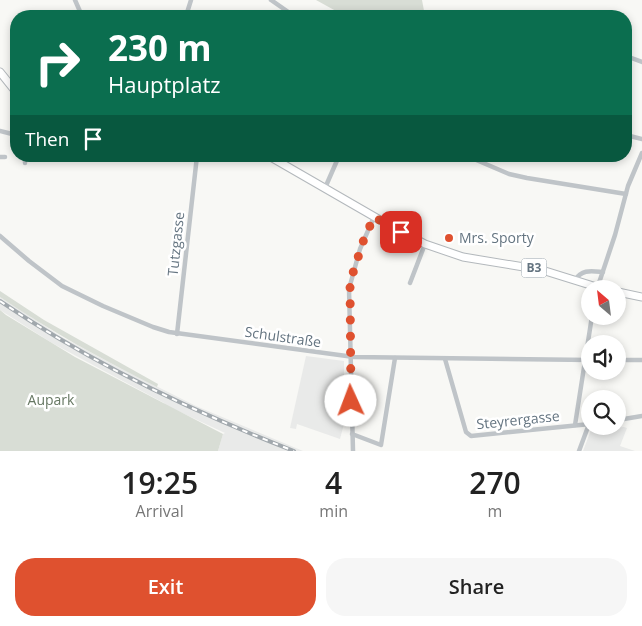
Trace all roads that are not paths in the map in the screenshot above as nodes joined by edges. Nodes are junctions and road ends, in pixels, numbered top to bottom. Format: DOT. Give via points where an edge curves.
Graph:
graph roads {
  1 [pos="271,0"];
  2 [pos="285,10"];
  3 [pos="0,72"];
  4 [pos="10,86"];
  5 [pos="642,153"];
  6 [pos="196,162"];
  7 [pos="280,162"];
  8 [pos="336,162"];
  9 [pos="481,162"];
  10 [pos="325,188"];
  11 [pos="626,194"];
  12 [pos="374,217"];
  13 [pos="0,236"];
  14 [pos="425,244"];
  15 [pos="603,272"];
  16 [pos="575,280"];
  17 [pos="601,280"];
  18 [pos="581,282"];
  19 [pos="410,283"];
  20 [pos="626,294"];
  21 [pos="642,297"];
  22 [pos="177,334"];
  23 [pos="350,357"];
  24 [pos="395,358"];
  25 [pos="445,359"];
  26 [pos="581,360"];
  27 [pos="626,360"];
  28 [pos="642,360"];
  29 [pos="584,380"];
  30 [pos="642,416"];
  31 [pos="626,419"];
  32 [pos="575,425"];
  33 [pos="581,425"];
  34 [pos="352,434"];
  35 [pos="585,435"];
  36 [pos="353,451"];
  37 [pos="579,451"];
  1 -- 2 [label="street"];
  3 -- 4 [label="main road"];
  5 -- 11 [label="street"];
  6 -- 22 [label="street, Tutzgasse"];
  7 -- 10 [label="main road, B3"];
  8 -- 10 [label="street"];
  9 -- 11 [label="street" via="527,178"];
  10 -- 12 [label="main road, B3"];
  11 -- 15 [label="street"];
  12 -- 14 [label="main road, B3"];
  12 -- 23 [label="street" via="350,282"];
  13 -- 22 [label="street, Schulstraße" via="39,270 68,289 153,328"];
  14 -- 16 [label="main road, B3" via="463,257 542,270"];
  14 -- 19 [label="street"];
  15 -- 16 [label="street" via="584,271"];
  15 -- 17 [label="street"];
  16 -- 18 [label="main road, B3"];
  20 -- 21 [label="main road"];
  22 -- 23 [label="street, Schulstraße"];
  23 -- 24 [label="street, Schulstraße"];
  23 -- 34 [label="street"];
  24 -- 25 [label="street, Schulstraße"];
  24 -- 34 [label="street" via="381,445"];
  25 -- 26 [label="street, Schulstraße"];
  25 -- 32 [label="street, Steyrergasse" via="466,432 471,436"];
  27 -- 28 [label="street"];
  29 -- 32 [label="street"];
  30 -- 31 [label="street"];
  32 -- 33 [label="street, Steyrergasse"];
  34 -- 36 [label="street"];
  35 -- 37 [label="street"];
}
